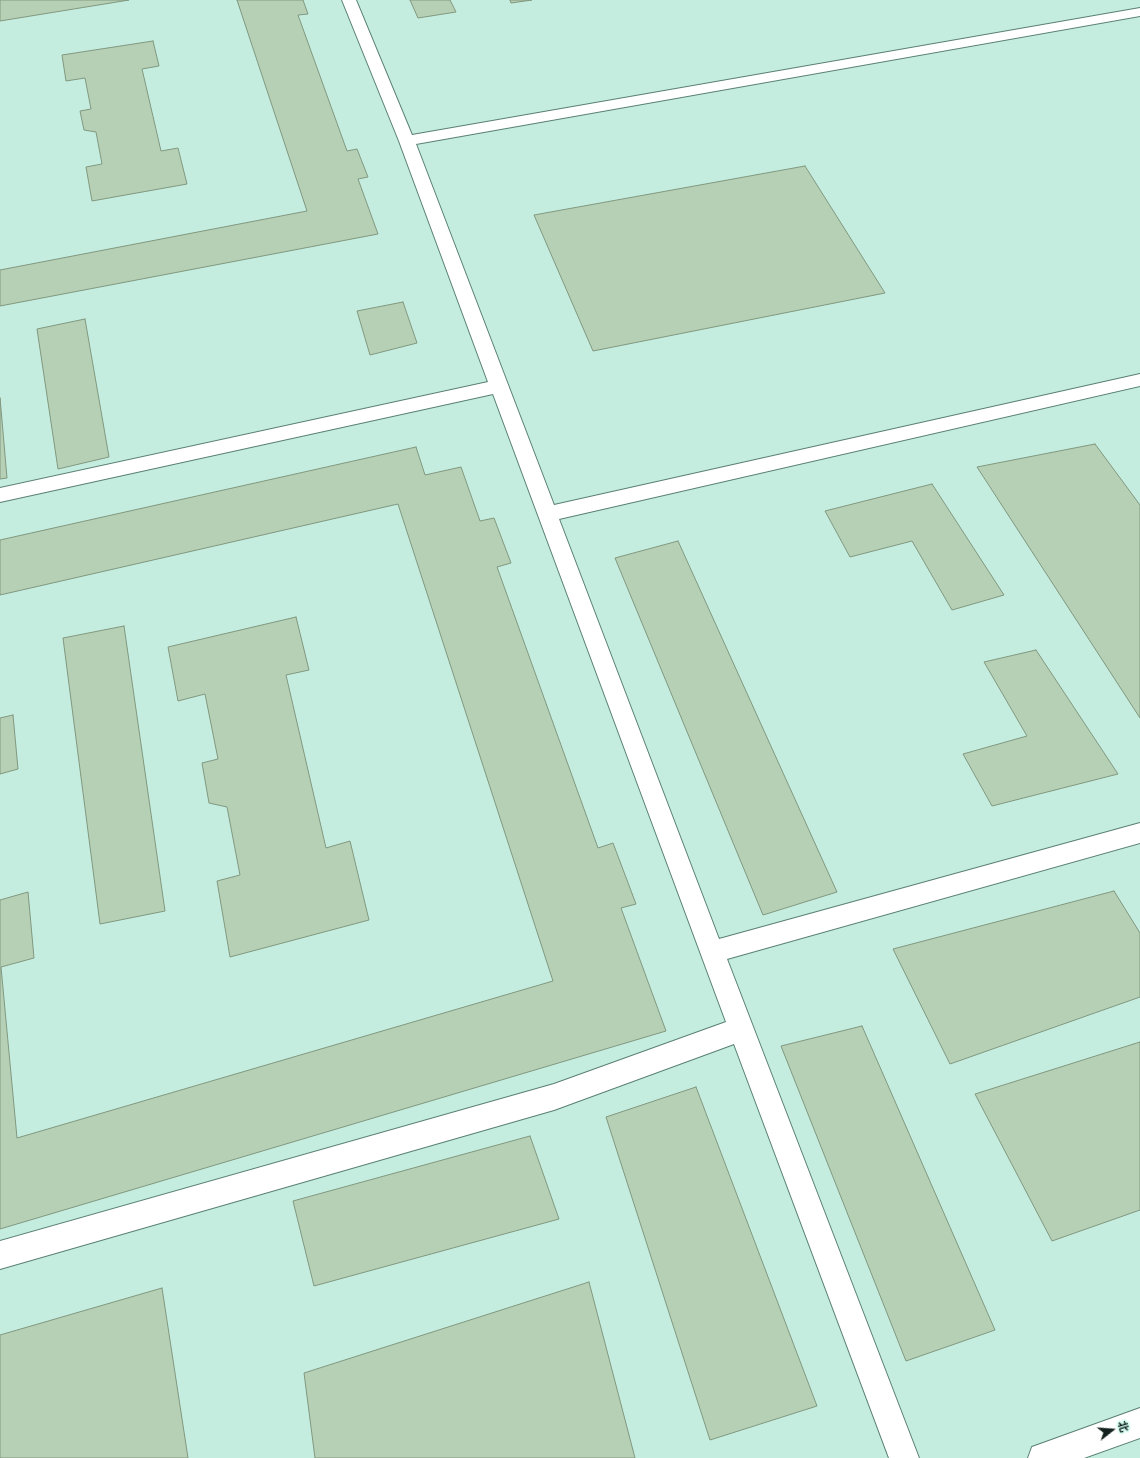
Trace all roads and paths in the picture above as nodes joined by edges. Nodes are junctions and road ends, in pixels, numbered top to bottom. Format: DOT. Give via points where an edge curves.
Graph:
graph roads {
  1 [pos="350,0"];
  2 [pos="1140,12"];
  3 [pos="407,141"];
  4 [pos="1140,380"];
  5 [pos="499,386"];
  6 [pos="0,495"];
  7 [pos="548,514"];
  8 [pos="1140,834"];
  9 [pos="712,952"];
  10 [pos="741,1029"];
  11 [pos="0,1255"];
  12 [pos="1140,1423"];
  13 [pos="904,1458"];
  14 [pos="1043,1458"];
  1 -- 3 [label="street"];
  2 -- 3 [label="street"];
  3 -- 5 [label="street"];
  4 -- 7 [label="street"];
  5 -- 6 [label="street"];
  5 -- 7 [label="street"];
  7 -- 9 [label="street"];
  8 -- 9 [label="street"];
  9 -- 10 [label="street"];
  10 -- 11 [label="street" via="554,1097"];
  10 -- 13 [label="street"];
  12 -- 14 [label="street"];
}
